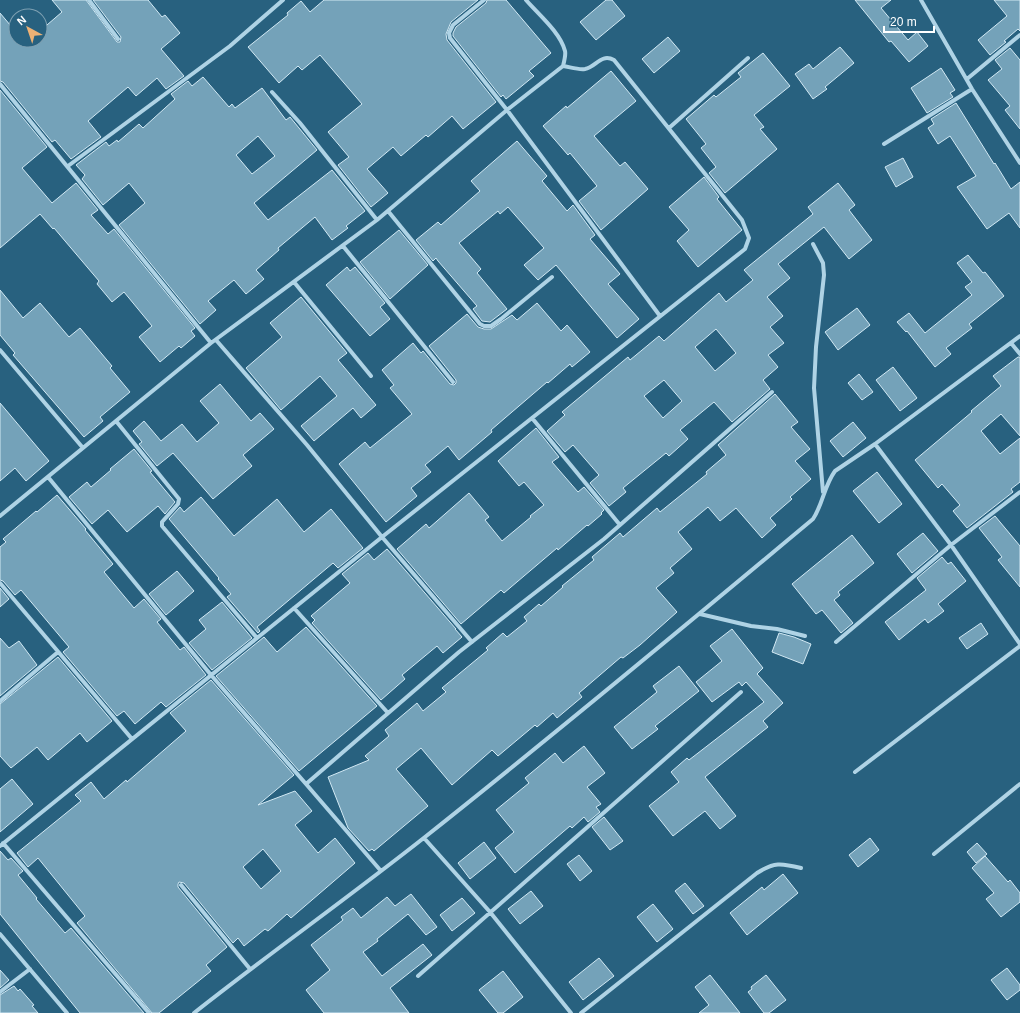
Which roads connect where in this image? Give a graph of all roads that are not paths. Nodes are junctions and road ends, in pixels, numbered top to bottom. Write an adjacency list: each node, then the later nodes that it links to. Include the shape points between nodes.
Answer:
1 (89, 0): 7 (street)
2 (283, 0): 18 (street, via 230,46)
3 (484, 0): 14 (street, via 453,25 449,33 452,42)
4 (526, 0): 9 (street, via 561,42 565,52)
5 (921, 0): 10 (street)
6 (1020, 35): 10 (street)
7 (118, 39)
8 (748, 58): 15 (street)
9 (563, 66): 14 (street); 15 (street, via 584,69 602,59 614,60)
10 (967, 79): 12 (street)
11 (0, 84): 18 (street)
12 (972, 89): 16 (street); 17 (street)
13 (272, 92): 20 (street)
14 (507, 110): 19 (street); 25 (street)
15 (669, 128): 25 (street, via 742,220 749,238 744,249)
16 (884, 144)
17 (1020, 163)
18 (68, 166): 28 (street)
19 (388, 211): 20 (street); 23 (street, via 484,326 491,326)
20 (377, 220): 22 (street)
21 (813, 244): 41 (street, via 823,263 824,274 814,388)
22 (343, 246): 24 (street); 33 (street)
23 (552, 277)
24 (294, 282): 27 (street); 32 (street)
25 (660, 316): 35 (street)
26 (1020, 336): 29 (street)
27 (216, 340): 28 (street); 44 (street)
28 (211, 343): 36 (street)
29 (1011, 343): 31 (street); 37 (street)
30 (0, 350): 38 (street)
31 (1020, 354)
32 (372, 376)
33 (453, 382)
34 (772, 392): 43 (street)
35 (532, 418): 43 (street); 44 (street)
36 (116, 421): 38 (street); 50 (street, via 179,500 162,522 162,526)
37 (875, 444): 41 (street, via 835,471); 45 (street)
38 (83, 448): 39 (street)
39 (48, 477): 42 (street); 55 (street)
40 (1020, 492): 45 (street)
41 (824, 494): 48 (street, via 813,519)
42 (0, 516)
43 (620, 525): 51 (street)
44 (382, 537): 47 (street); 51 (street)
45 (951, 545): 52 (street); 53 (street)
46 (0, 583): 54 (street)
47 (294, 608): 50 (street); 58 (street)
48 (700, 614): 49 (street); 63 (street)
49 (805, 636)
50 (257, 638): 55 (street)
51 (472, 642): 58 (street)
52 (836, 642)
53 (1020, 645): 60 (street)
54 (58, 652): 57 (street); 59 (street)
55 (211, 676): 59 (street); 61 (street)
56 (741, 692): 69 (street)
57 (0, 701)
58 (388, 713): 61 (street)
59 (132, 739): 64 (street)
60 (855, 772)
61 (306, 784): 67 (street)
62 (1020, 784): 65 (street)
63 (424, 838): 67 (street); 69 (street)
64 (2, 844): 76 (street)
65 (934, 854)
66 (801, 868): 79 (street, via 780,864 769,866 757,873)
67 (381, 871): 72 (street)
68 (181, 885): 72 (street)
69 (490, 912): 73 (street); 78 (street)
70 (0, 934): 71 (street)
71 (30, 969): 74 (street); 75 (street)
72 (250, 969): 77 (street)
73 (418, 976)
74 (0, 992)
75 (67, 1013)
76 (149, 1013)
77 (194, 1013)
78 (571, 1013)
79 (581, 1013)

